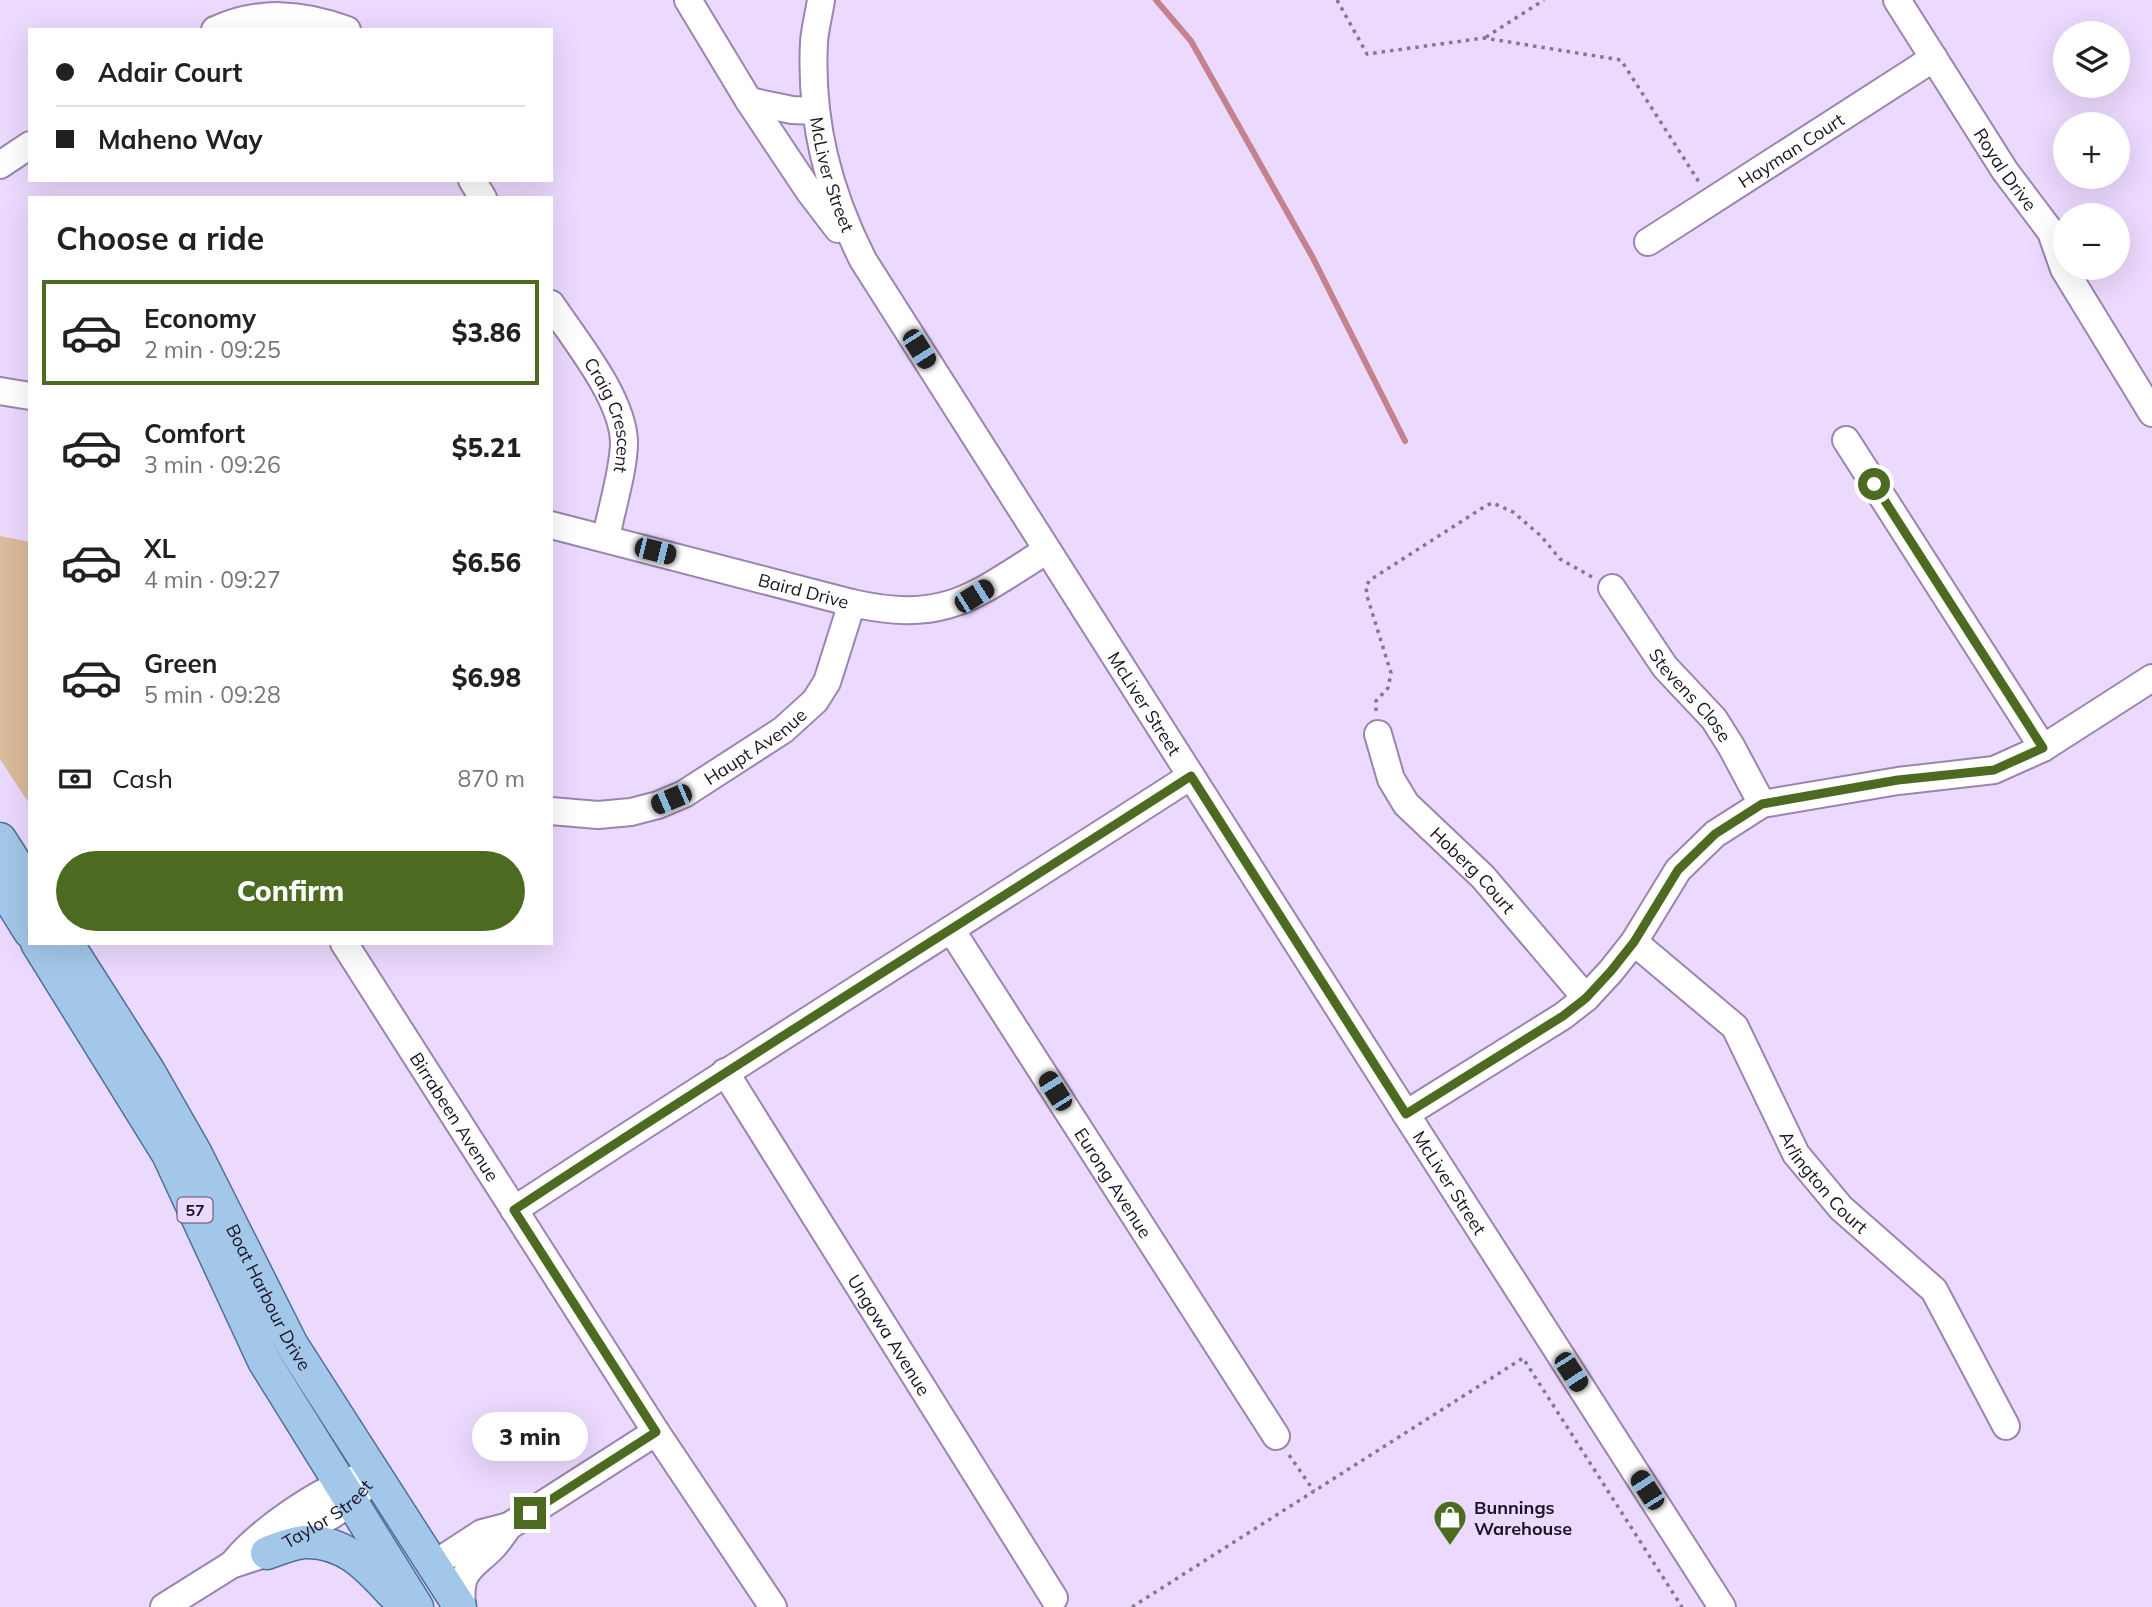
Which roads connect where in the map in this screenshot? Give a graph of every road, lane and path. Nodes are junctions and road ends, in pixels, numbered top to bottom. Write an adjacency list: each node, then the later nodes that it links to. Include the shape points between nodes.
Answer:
1 (688, 0): 10 (street, McLiver Street)
2 (821, 0): 11 (street, via 814,41)
3 (1337, 0): 8 (path, via 1367,54)
4 (1544, 0): 8 (path)
5 (1897, 0): 9 (street, Royal Drive)
6 (220, 28): 7 (street, via 249,17 272,15)
7 (342, 28)
8 (1484, 38): 14 (path, via 1621,60)
9 (1934, 58): 14 (street, Hayman Court); 20 (street, Royal Drive, via 2005,171 2051,232 2064,269)
10 (749, 101): 11 (street, McLiver Street); 16 (street, McLiver Street, via 809,191)
11 (816, 111): 16 (street, McLiver Street, via 833,192)
12 (28, 146): 13 (street)
13 (0, 165)
14 (1711, 201): 15 (street, Hayman Court)
15 (1648, 242)
16 (863, 260): 24 (street, McLiver Street)
17 (553, 307): 23 (street, Craig Crescent, via 620,416 624,442)
18 (0, 391): 19 (street)
19 (28, 396)
20 (2152, 413)
21 (1846, 440): 29 (street)
22 (553, 525): 23 (street, Baird Drive)
23 (606, 538): 26 (street, Baird Drive)
24 (1047, 550): 26 (street, Baird Drive, via 974,596 949,606 900,611); 30 (street, McLiver Street)
25 (1612, 588): 28 (path, via 1569,565 1513,512 1487,505 1366,586 1391,673 1388,688 1376,701); 31 (street, Stevens Close, via 1665,667 1714,719)
26 (852, 603): 32 (street, Haupt Avenue, via 827,682 815,701 783,730 684,794 658,805 598,815)
27 (2152, 678): 29 (street)
28 (1378, 734): 41 (street, Hoberg Court, via 1391,779 1406,804 1483,877)
29 (2043, 748): 31 (street, via 1994,770 1898,780)
30 (1191, 776): 36 (street); 43 (street, McLiver Street)
31 (1762, 804): 37 (street, via 1715,834 1678,870)
32 (553, 811)
33 (0, 839): 34 (main road)
34 (9, 890): 35 (main road)
35 (28, 928)
36 (952, 931): 42 (street); 47 (street, Eurong Avenue)
37 (1634, 942): 41 (street); 45 (street, Arlington Court, via 1735,1027 1796,1154 1841,1208 1934,1290)
38 (38, 945): 50 (main road, Boat Harbour Drive / 57, via 168,1154 264,1362)
39 (67, 945): 48 (main road, Boat Harbour Drive / 57, via 197,1154 292,1345)
40 (345, 945): 44 (street, Birrabeen Avenue)
41 (1586, 998): 43 (street)
42 (725, 1072): 44 (street); 55 (street, Ungowa Avenue)
43 (1406, 1114): 64 (street, McLiver Street)
44 (514, 1210): 46 (street, Birrabeen Avenue)
45 (2006, 1426)
46 (656, 1432): 51 (street); 61 (street, Birrabeen Avenue)
47 (1276, 1436): 49 (path)
48 (375, 1474): 50 (street, Taylor Street); 54 (main road, Boat Harbour Drive / 57)
49 (1314, 1491): 62 (path); 63 (path, via 1523,1358)
50 (345, 1493): 52 (street, Taylor Street); 53 (street, Taylor Street, via 251,1541); 58 (main road, Boat Harbour Drive / 57)
51 (509, 1526): 54 (street, via 482,1533); 60 (street, via 465,1573)
52 (267, 1553): 53 (street, Taylor Street); 57 (main road, via 303,1542 344,1550 361,1560)
53 (231, 1564): 56 (street, Taylor Street)
54 (433, 1565): 59 (main road, via 429,1589); 60 (main road, Boat Harbour Drive / 57)
55 (1054, 1598)
56 (164, 1607)
57 (405, 1607)
58 (417, 1607)
59 (435, 1607)
60 (461, 1607)
61 (773, 1607)
62 (1132, 1607)
63 (1682, 1607)
64 (1722, 1607)

